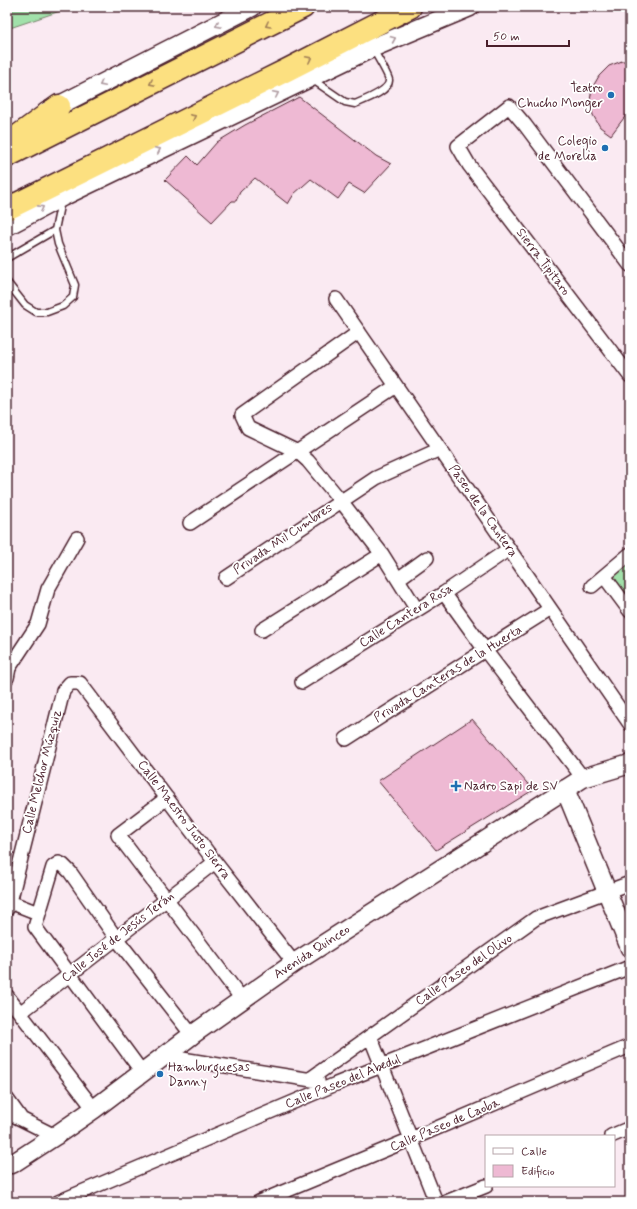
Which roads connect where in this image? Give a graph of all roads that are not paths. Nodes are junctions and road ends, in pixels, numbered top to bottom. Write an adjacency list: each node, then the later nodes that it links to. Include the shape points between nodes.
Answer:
1 (252, 7): 7 (street, one-way to 7)
2 (303, 7): 10 (highway, one-way to 10)
3 (410, 7): 12 (highway, one-way to 3)
4 (470, 7): 5 (street, one-way to 4)
5 (372, 48): 6 (street); 6 (lane, via 389,79 388,86 355,104 345,102)
6 (310, 78): 11 (street, one-way to 6)
7 (59, 106): 8 (street); 9 (highway)
8 (7, 133)
9 (7, 144)
10 (7, 156)
11 (62, 197): 13 (street, one-way to 11); 14 (lane)
12 (7, 209)
13 (7, 226)
14 (55, 230): 15 (lane); 17 (lane, via 75,285 73,296 63,306 47,312 36,312 25,305)
15 (7, 258)
16 (630, 265): 20 (street, Sierra Tipitaro, via 509,106 458,146 468,165)
17 (7, 282)
18 (336, 299): 19 (street, Paseo de la Cantera)
19 (359, 332): 21 (street, Paseo de la Cantera); 23 (street, via 242,416 248,428)
20 (630, 376)
21 (396, 386): 22 (street, Paseo de la Cantera); 23 (street)
22 (440, 449): 24 (street, Privada Mil Cumbres, via 376,478); 27 (street, Paseo de la Cantera)
23 (298, 452): 24 (street); 25 (street)
24 (341, 501): 28 (street); 32 (street, Privada Mil Cumbres)
25 (190, 523)
26 (77, 538): 41 (street, via 48,589 38,624 9,668)
27 (509, 549): 35 (street, Calle Cantera Rosa); 36 (street, Paseo de la Cantera)
28 (382, 554): 33 (street); 39 (street)
29 (630, 554): 31 (street)
30 (427, 558): 33 (street)
31 (604, 576): 34 (street); 38 (street)
32 (226, 578)
33 (398, 579): 37 (street)
34 (592, 586)
35 (444, 593): 37 (street, Calle Cantera Rosa); 40 (street)
36 (550, 609): 40 (street, Privada Canteras de la Huerta); 44 (street, Paseo de la Cantera)
37 (417, 610): 42 (street, Calle Cantera Rosa)
38 (630, 611)
39 (262, 630)
40 (484, 650): 45 (street, Privada Canteras de la Huerta); 47 (street)
41 (7, 678)
42 (302, 682)
43 (70, 683): 49 (street, Calle Maestro Justo Sierra, via 80,683); 54 (street, Calle Melchor Múzquiz, via 63,691)
44 (630, 724)
45 (346, 739)
46 (630, 764): 47 (street, Avenida Quinceo)
47 (583, 778): 48 (street, Avenida Quinceo)
48 (565, 789): 52 (street); 58 (street, Avenida Quinceo)
49 (167, 798): 50 (street, Calle Maestro Justo Sierra); 53 (street, via 118,835)
50 (216, 862): 53 (street, Calle José de Jesús Terán); 58 (street, Calle Maestro Justo Sierra)
51 (630, 883): 52 (street, Calle Paseo del Olivo)
52 (607, 891): 57 (street); 65 (street, Calle Paseo del Olivo, via 536,918)
53 (168, 899): 56 (street, Calle José de Jesús Terán); 62 (street)
54 (8, 906): 55 (street)
55 (38, 913): 56 (street, via 53,867 59,863 70,872); 60 (street, via 35,927)
56 (116, 938): 60 (street, Calle José de Jesús Terán); 64 (street)
57 (630, 948)
58 (294, 963): 62 (street, Avenida Quinceo)
59 (630, 967): 68 (street, Calle Paseo del Abedul)
60 (70, 974): 63 (street, Calle José de Jesús Terán); 69 (street)
61 (7, 996): 63 (street)
62 (242, 999): 64 (street, Avenida Quinceo)
63 (20, 1013): 73 (street)
64 (192, 1035): 67 (street, Avenida Quinceo)
65 (370, 1036): 68 (street); 70 (street, Calle Paseo del Olivo)
66 (630, 1046): 79 (street, Calle Paseo de Caoba)
67 (164, 1056): 69 (street, Avenida Quinceo); 70 (street)
68 (382, 1066): 71 (street, Calle Paseo del Abedul); 79 (street)
69 (142, 1072): 73 (street, Avenida Quinceo)
70 (310, 1079): 71 (street)
71 (336, 1084): 82 (street, Calle Paseo del Abedul)
72 (7, 1099): 75 (street)
73 (94, 1109): 78 (street, Avenida Quinceo)
74 (7, 1112): 75 (street)
75 (21, 1118): 78 (street)
76 (630, 1128): 77 (street)
77 (613, 1135)
78 (55, 1136): 80 (street, Avenida Quinceo, via 12,1164)
79 (411, 1139): 83 (street, Calle Paseo de Caoba); 84 (street)
80 (7, 1164)
81 (485, 1186): 85 (street)
82 (65, 1201)
83 (259, 1202)
84 (436, 1202)
85 (446, 1202)

